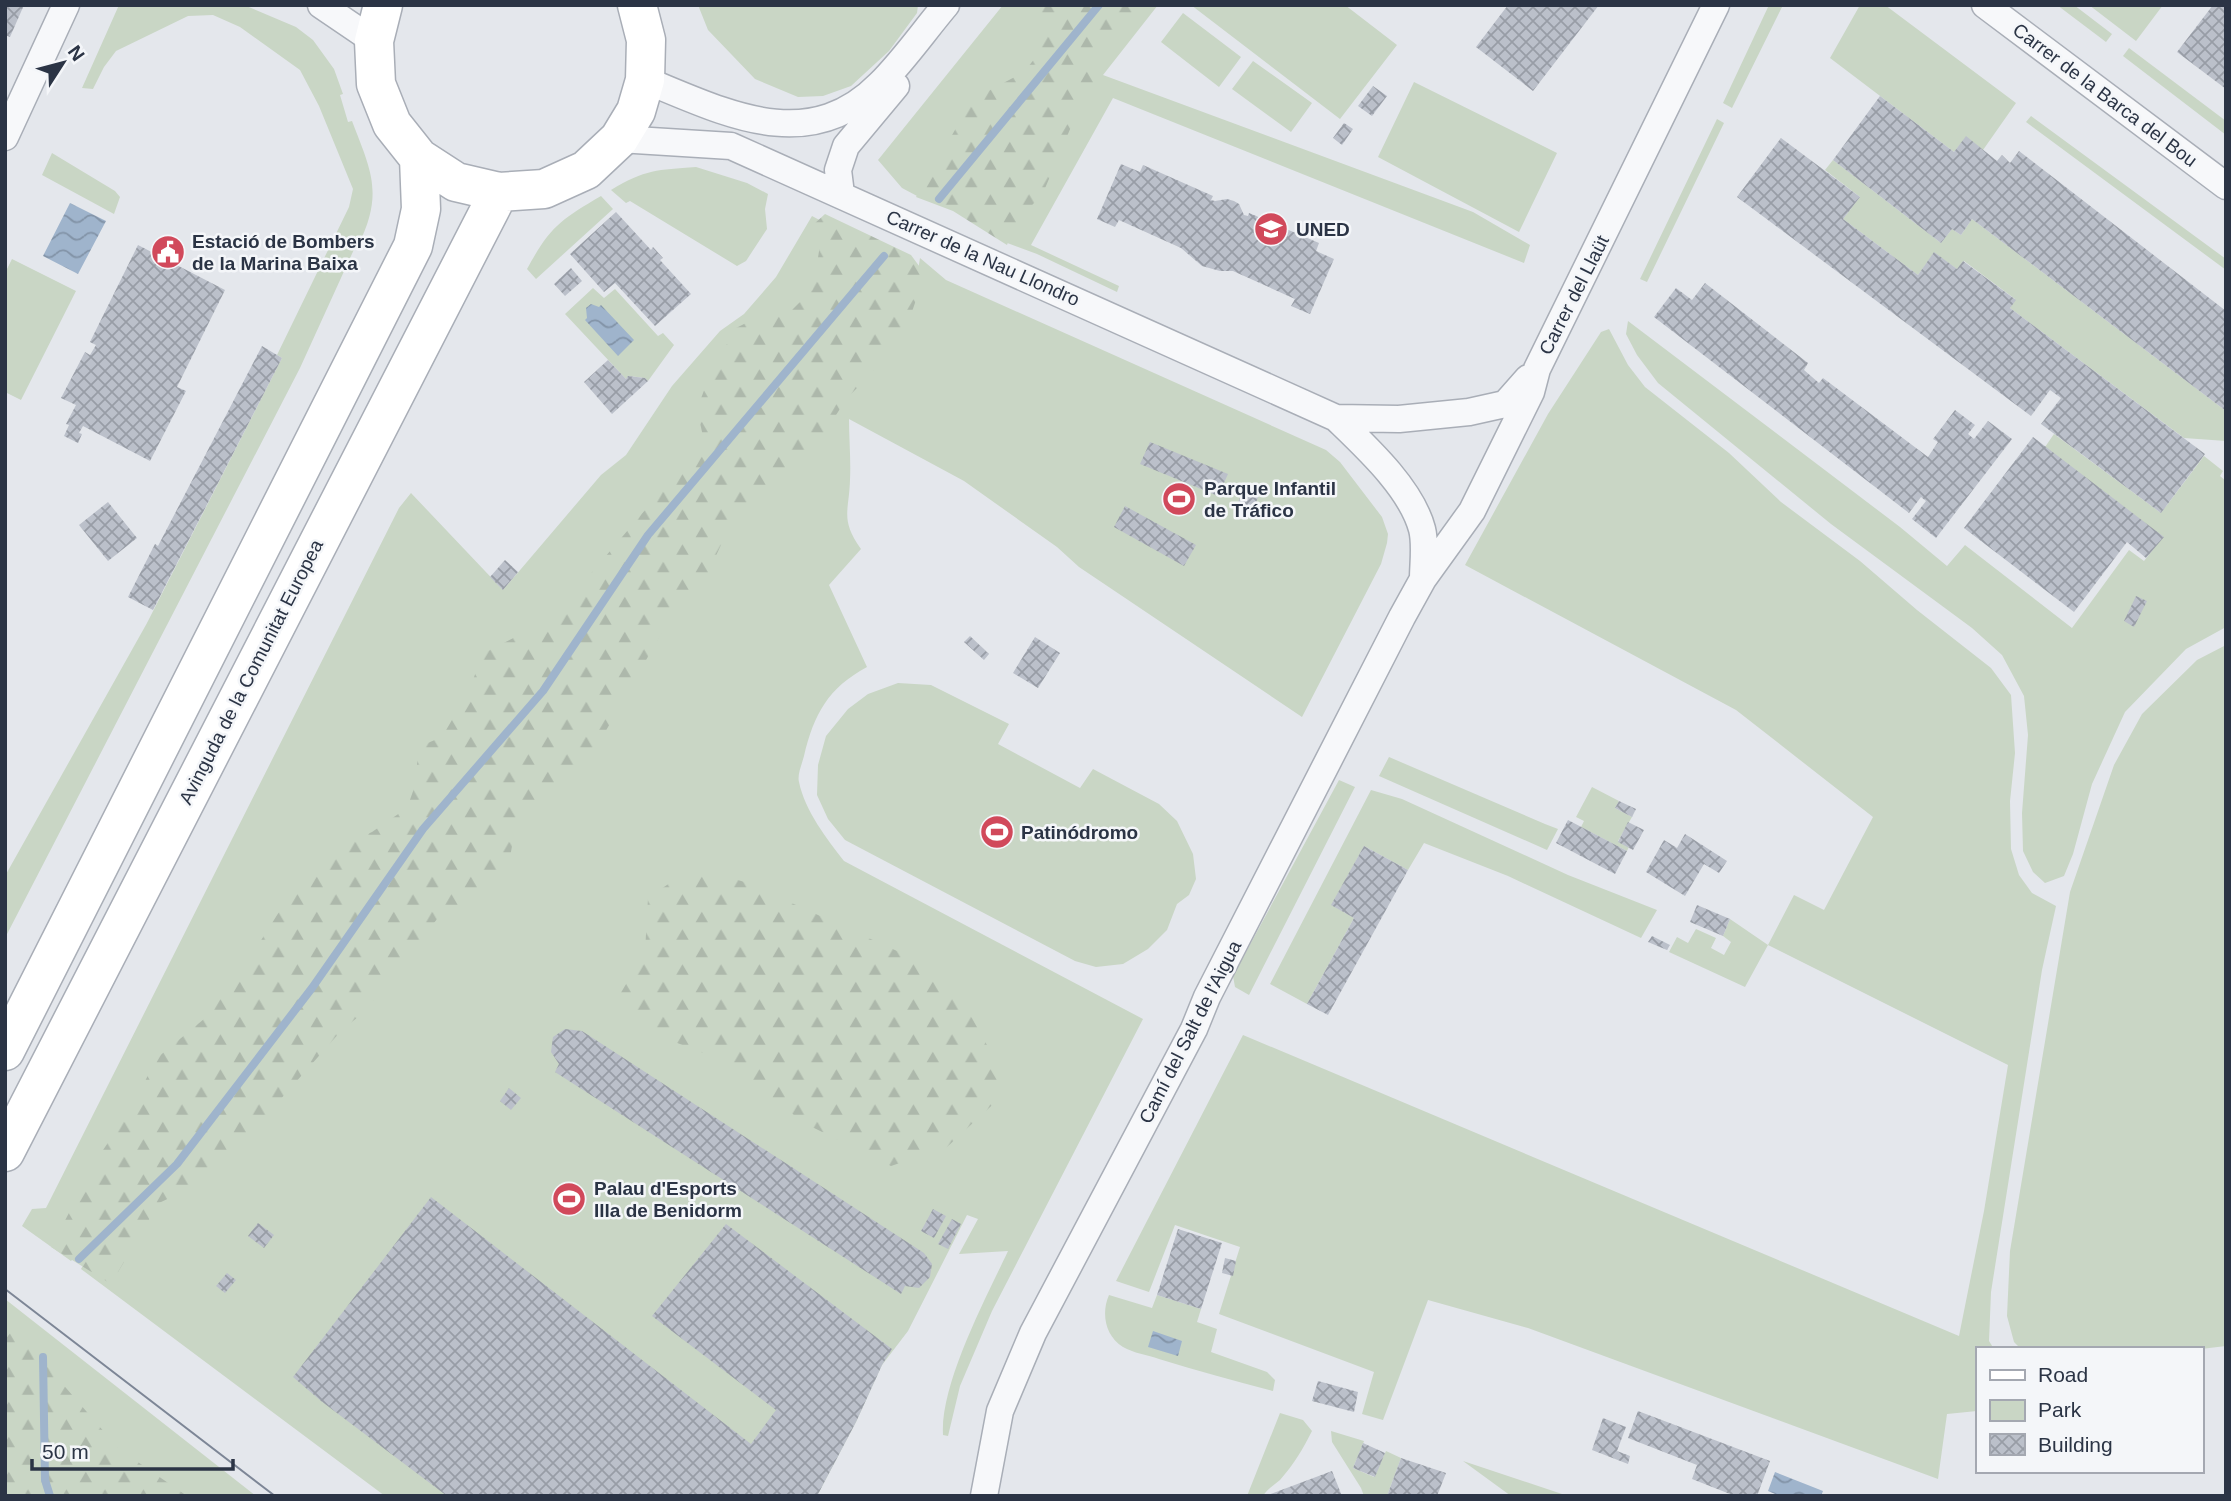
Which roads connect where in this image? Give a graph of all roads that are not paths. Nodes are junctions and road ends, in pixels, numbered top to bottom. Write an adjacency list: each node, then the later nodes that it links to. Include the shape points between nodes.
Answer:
1 (66, 5): 10 (street)
2 (321, 5): 8 (street)
3 (637, 5): 9 (main road, via 646,40)
4 (946, 5): 9 (street, via 880,85 852,107 824,120 785,125 738,117)
5 (964, 5): 15 (street, via 846,146 838,170)
6 (1716, 5): 16 (street, Carrer del Llaüt)
7 (1985, 5): 13 (street, Carrer de la Barca del Bou)
8 (378, 23): 12 (main road, via 376,84 392,124)
9 (645, 80): 11 (main road, via 636,111)
10 (5, 137)
11 (619, 139): 14 (main road, via 586,170 544,189); 15 (street, Carrer de la Nau Llondro, via 731,146)
12 (419, 158): 14 (main road, via 456,181); 19 (main road, via 421,209 412,246)
13 (2226, 186)
14 (499, 192): 20 (main road, Avinguda de la Comunitat Europea)
15 (841, 194): 17 (street, Carrer de la Nau Llondro)
16 (1537, 369): 17 (street, Carrer de la Nau Llondro, via 1505,404 1399,419); 18 (street, Carrer del Llaüt, via 1531,392 1472,511)
17 (1336, 418): 18 (street, Carrer de la Nau Llondro, via 1382,463 1410,502 1423,530)
18 (1423, 579): 21 (street, Camí del Salt de l'Aigua, via 1033,1333 1000,1411)
19 (5, 1051)
20 (5, 1152)
21 (984, 1496)

